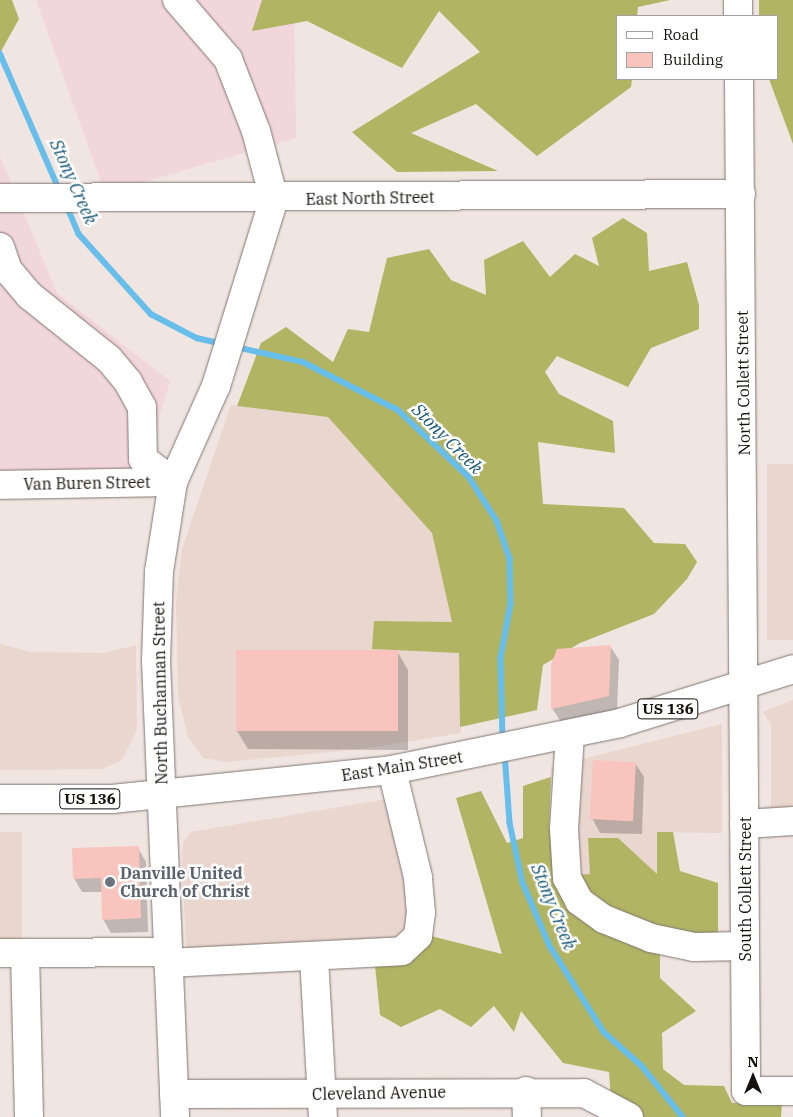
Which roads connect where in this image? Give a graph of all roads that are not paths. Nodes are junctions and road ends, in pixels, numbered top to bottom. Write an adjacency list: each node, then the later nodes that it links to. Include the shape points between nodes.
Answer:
1 (176, 0): 7 (street, via 228,59 256,131)
2 (738, 0): 3 (street)
3 (738, 15)
4 (739, 80): 5 (street, North Collett Street)
5 (741, 194): 7 (street, East North Street); 12 (street, North Collett Street)
6 (12, 197): 7 (street, East North Street)
7 (274, 199): 9 (street, North Buchannan Street, via 216,386)
8 (0, 248): 9 (street, via 8,270 29,295 109,359 128,382 142,407 143,459)
9 (173, 482): 10 (street, Van Buren Street); 15 (street, North Buchannan Street, via 159,571 156,661)
10 (0, 485)
11 (793, 669): 12 (street, East Main Street / US 136)
12 (745, 687): 13 (street, East Main Street / US 136); 18 (street, South Collett Street)
13 (570, 734): 14 (street, East Main Street / US 136); 19 (street, via 564,829 567,878 579,901 604,919 651,938 694,947)
14 (392, 770): 15 (street, East Main Street / US 136); 22 (street, via 418,877 418,936 402,951)
15 (161, 793): 16 (street, East Main Street / US 136, via 112,799); 21 (street, North Buchannan Street)
16 (0, 799)
17 (793, 821): 18 (street)
18 (744, 824): 19 (street, South Collett Street)
19 (745, 946): 23 (street, South Collett Street, via 746,1091)
20 (13, 953): 21 (street); 27 (street)
21 (168, 957): 22 (street); 26 (street, North Buchannan Street)
22 (314, 957): 25 (street)
23 (793, 1091)
24 (527, 1104): 25 (street, Cleveland Avenue); 28 (street, Cleveland Avenue, via 584,1092)
25 (322, 1105): 26 (street, Cleveland Avenue)
26 (174, 1106)
27 (29, 1117)
28 (629, 1117)

